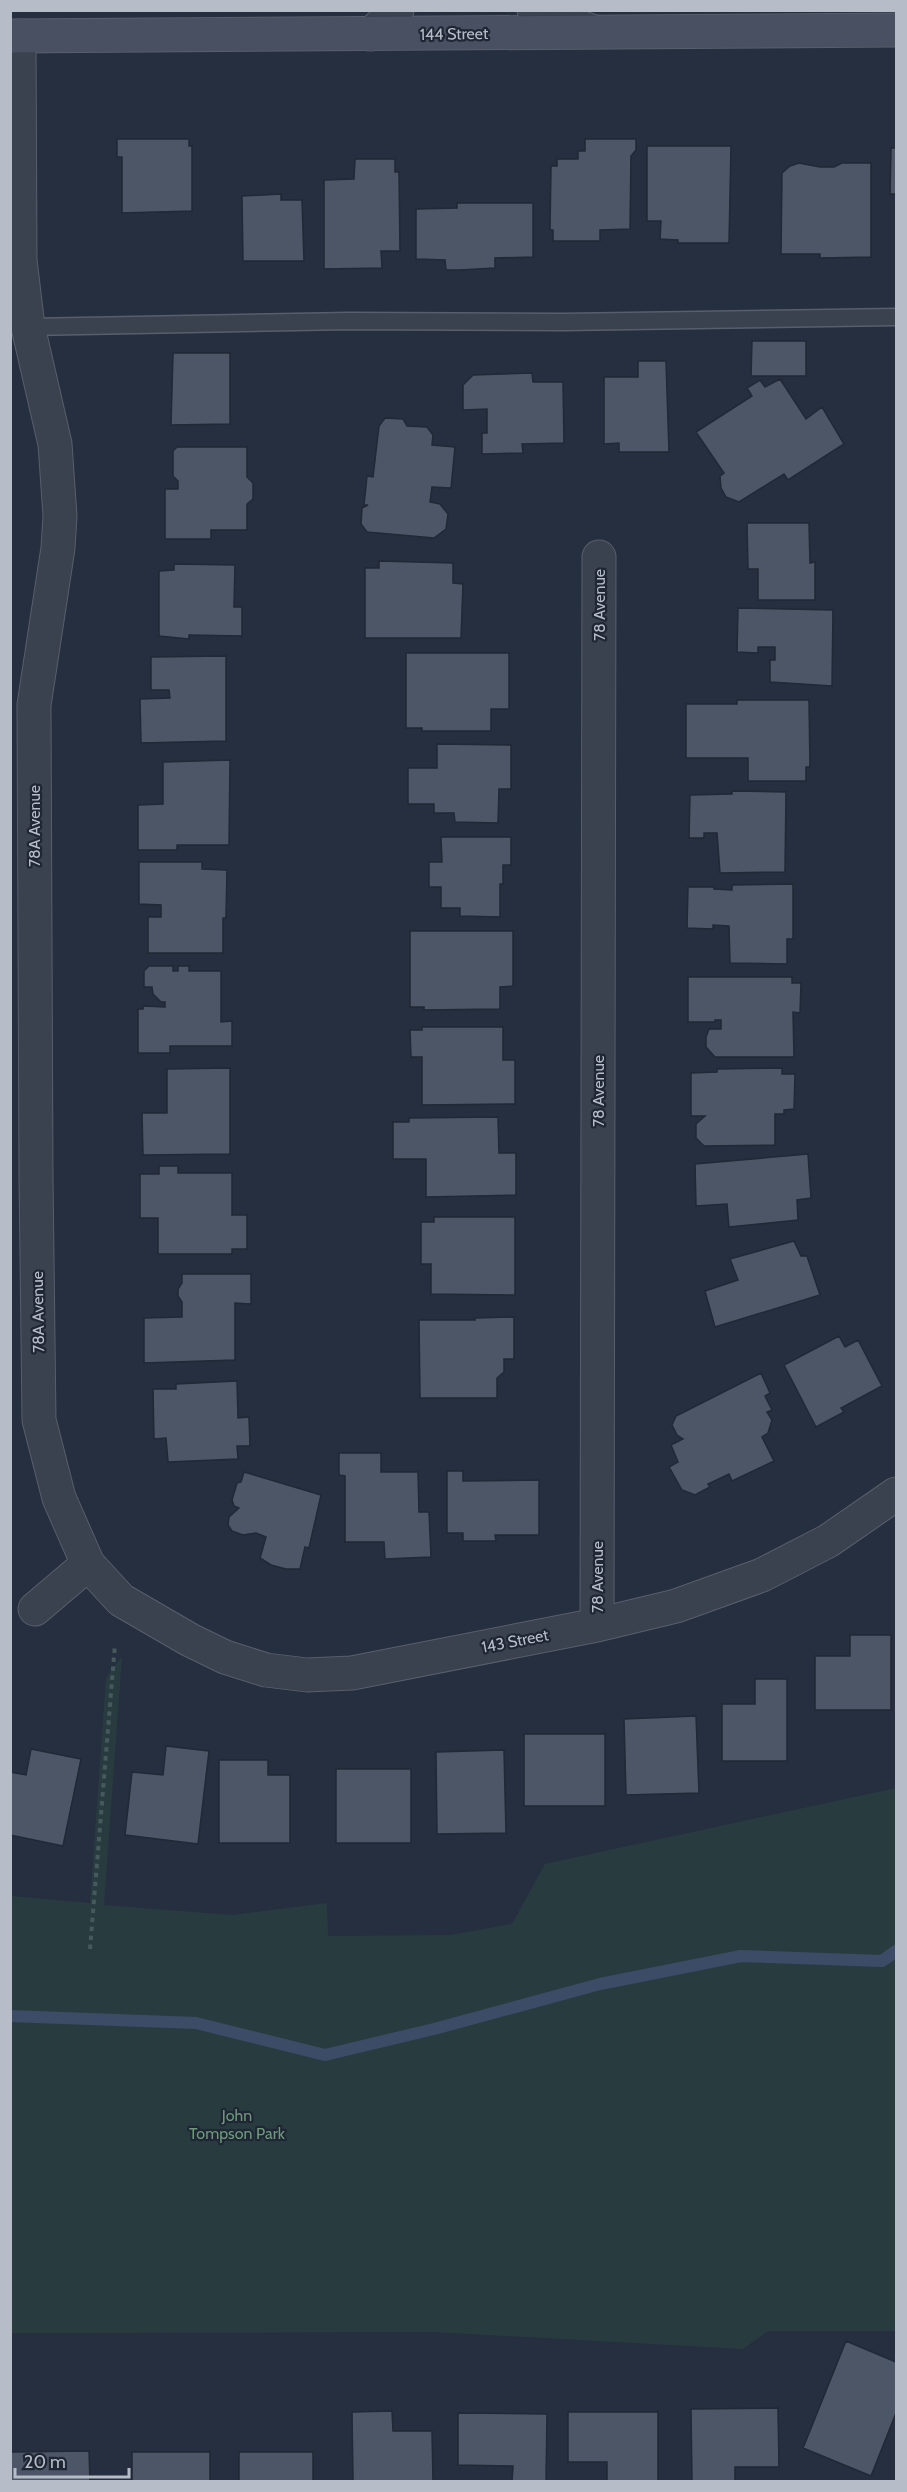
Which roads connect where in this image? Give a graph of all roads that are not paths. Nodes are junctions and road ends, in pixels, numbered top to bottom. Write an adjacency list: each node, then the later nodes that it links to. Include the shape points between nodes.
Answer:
1 (397, 10): 5 (street)
2 (534, 10): 4 (street)
3 (897, 30): 4 (main road, 144 Street)
4 (596, 32): 5 (main road, 144 Street)
5 (371, 34): 6 (main road, 144 Street)
6 (15, 36): 8 (street, 78A Avenue, via 20,260)
7 (897, 317): 8 (lane)
8 (28, 327): 10 (street, 78A Avenue, via 55,444 60,516 34,705)
9 (599, 557): 15 (street, 78 Avenue)
10 (23, 1176): 12 (street, 78A Avenue, via 39,1420 59,1498)
11 (897, 1494): 15 (street, 143 Street, via 828,1541 762,1575 676,1606)
12 (88, 1564): 13 (street, 78A Avenue); 14 (street)
13 (121, 1600): 15 (street, 143 Street, via 225,1657 266,1670 307,1676 352,1673)
14 (35, 1609)
15 (597, 1625)

